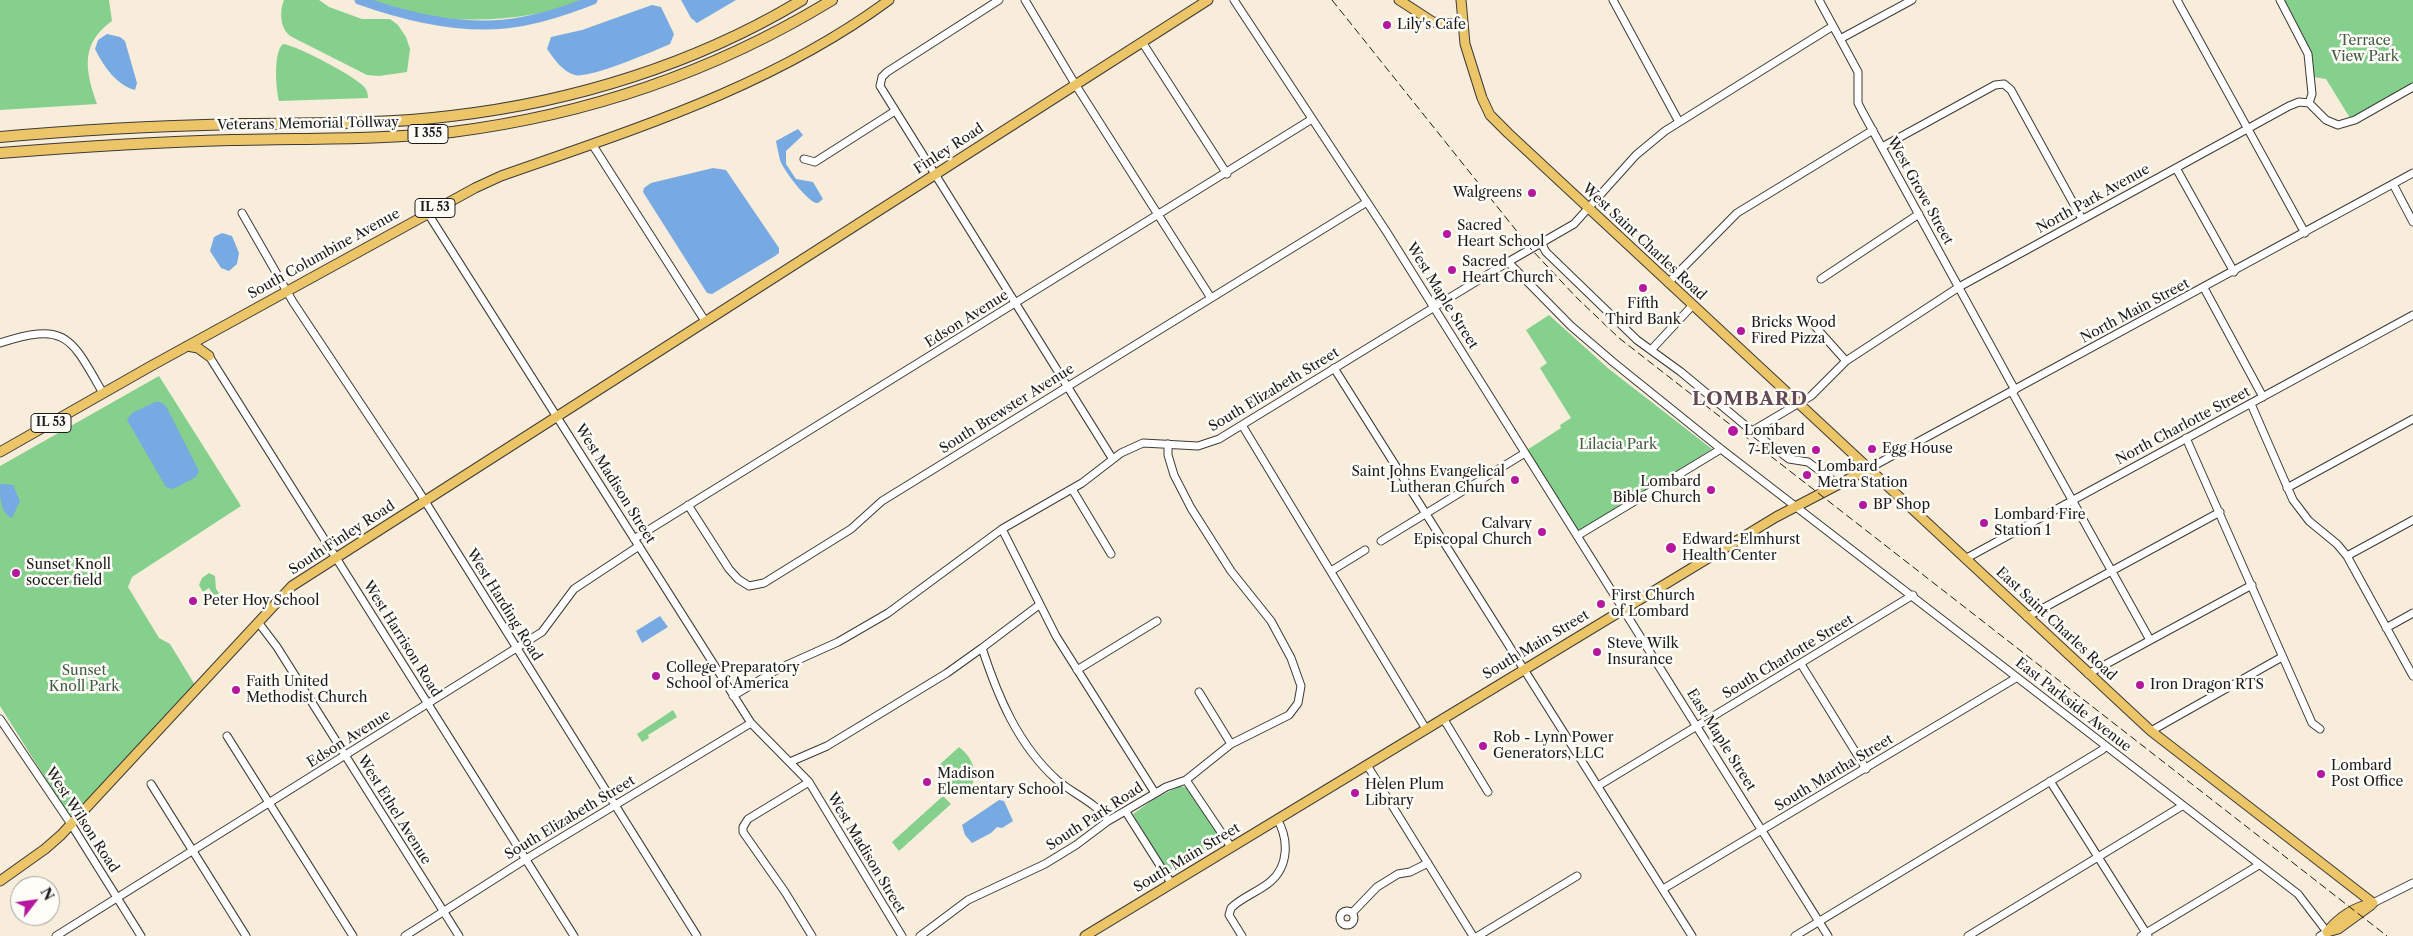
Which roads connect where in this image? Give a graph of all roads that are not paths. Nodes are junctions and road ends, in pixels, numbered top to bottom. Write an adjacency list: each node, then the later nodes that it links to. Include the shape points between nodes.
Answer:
1 (802, 0): 27 (highway, Veterans Memorial Tollway / I 355, via 691,55 600,87 517,106 404,120 112,129)
2 (832, 0): 30 (highway, Veterans Memorial Tollway / I 355, via 770,35 696,70 602,102 522,121 406,136 113,144)
3 (889, 0): 28 (main road, South Columbine Avenue / IL 53, via 827,41 744,85 661,120)
4 (999, 0): 22 (street, via 887,72 880,82)
5 (1024, 0): 19 (street)
6 (1208, 0): 18 (main road, Finley Road)
7 (1234, 0): 23 (street, West Maple Street)
8 (1398, 0): 15 (main road, via 1433,22)
9 (1461, 0): 15 (main road, West Saint Charles Road)
10 (1613, 0): 24 (street)
11 (1819, 0): 16 (street, West Grove Street)
12 (1912, 0): 17 (street)
13 (2177, 0): 25 (street)
14 (2280, 0): 21 (street, via 2308,54 2312,94)
15 (1462, 25): 38 (main road, West Saint Charles Road, via 1468,59 1490,115)
16 (1833, 26): 17 (street, West Grove Street); 24 (street, South Elizabeth Street)
17 (1840, 38): 26 (street, West Grove Street, via 1858,72 1858,103)
18 (1142, 42): 19 (main road, Finley Road); 34 (street)
19 (1075, 84): 35 (main road, Finley Road); 42 (street)
20 (2413, 88): 21 (street, via 2355,120 2338,125 2326,120)
21 (2309, 103): 25 (street, North Park Avenue, via 2294,103)
22 (895, 112): 31 (street, via 815,162); 35 (street)
23 (1312, 119): 34 (street, Edson Avenue); 37 (street, West Maple Street)
24 (1679, 122): 38 (street, South Elizabeth Street, via 1636,155)
25 (2248, 128): 32 (street, North Park Avenue); 45 (street)
26 (1873, 130): 29 (street, West Grove Street); 50 (street, via 1737,213)
27 (0, 137)
28 (592, 144): 39 (main road, South Columbine Avenue / IL 53, via 501,176); 59 (street)
29 (1882, 147): 41 (street, West Grove Street); 43 (street, via 2004,84 2011,90)
30 (0, 153)
31 (804, 159)
32 (2176, 168): 43 (street, North Park Avenue); 48 (street)
33 (2413, 173): 36 (street, North Main Street)
34 (1227, 174): 42 (street, Edson Avenue)
35 (934, 175): 55 (street); 59 (main road, Finley Road)
36 (2393, 184): 44 (street); 45 (street, North Main Street)
37 (1367, 202): 54 (street, South Brewster Avenue); 57 (street, West Maple Street)
38 (1589, 210): 46 (street, South Elizabeth Street, via 1574,224); 50 (main road, West Saint Charles Road)
39 (427, 212): 53 (main road, South Columbine Avenue / IL 53); 74 (street, West Madison Street)
40 (242, 214): 53 (street, West Harding Road)
41 (1919, 214): 49 (street); 51 (street, West Grove Street)
42 (1158, 216): 54 (street); 55 (street, Edson Avenue)
43 (2082, 219): 51 (street, North Park Avenue)
44 (2413, 222)
45 (2305, 233): 48 (street, North Main Street)
46 (1541, 243): 47 (street, South Elizabeth Street); 64 (street, via 1546,252 1617,322)
47 (1508, 262): 57 (street, South Elizabeth Street); 80 (street, East Parkside Avenue, via 1547,304 1596,348)
48 (2234, 272): 52 (street, North Main Street)
49 (1821, 279)
50 (1668, 283): 56 (main road, West Saint Charles Road)
51 (1959, 287): 66 (street, North Park Avenue); 69 (street, West Grove Street)
52 (2204, 288): 69 (street, North Main Street); 71 (street)
53 (286, 291): 61 (main road, South Columbine Avenue / IL 53); 89 (street, West Harding Road)
54 (1211, 298): 68 (street, South Brewster Avenue)
55 (1015, 304): 68 (street); 90 (street, Edson Avenue)
56 (1692, 306): 64 (street); 72 (main road, West Saint Charles Road)
57 (1434, 307): 67 (street, South Elizabeth Street); 82 (street, West Maple Street)
58 (2413, 315): 71 (street, North Charlotte Street)
59 (705, 321): 74 (main road, South Finley Road)
60 (1812, 322): 66 (street)
61 (207, 335): 63 (main road, South Columbine Avenue / IL 53); 65 (main road, via 205,344)
62 (0, 343): 70 (street, via 45,332 63,338 77,350)
63 (187, 346): 65 (main road, via 198,348); 70 (main road, South Columbine Avenue / IL 53)
64 (1651, 350): 77 (street)
65 (209, 356): 103 (street, West Harrison Road)
66 (1846, 361): 72 (street, North Park Avenue, via 1811,396)
67 (1334, 368): 76 (street, South Elizabeth Street); 93 (street)
68 (1067, 387): 83 (street); 90 (street, South Brewster Avenue, via 882,501 851,529 762,584 749,586 733,575)
69 (2014, 391): 84 (street, North Main Street); 88 (street, West Grove Street)
70 (103, 393): 81 (main road, South Columbine Avenue / IL 53)
71 (2263, 397): 73 (street, North Charlotte Street)
72 (1798, 403): 77 (street, North Park Avenue); 84 (main road, West Saint Charles Road)
73 (2251, 404): 78 (street, North Charlotte Street); 86 (street)
74 (557, 416): 89 (main road, South Finley Road); 97 (street, West Madison Street)
75 (2413, 419): 86 (street)
76 (1242, 425): 79 (street, South Elizabeth Street, via 1210,444); 106 (street)
77 (1752, 431): 85 (street, via 1789,459 1813,465)
78 (2186, 438): 88 (street, North Charlotte Street); 92 (street)
79 (1168, 444): 83 (street, South Elizabeth Street, via 1143,443); 137 (street, South Park Road, via 1170,463 1187,501 1217,551 1275,628 1299,677 1301,696 1289,715)
80 (1721, 449): 91 (street, East Parkside Avenue); 96 (street)
81 (0, 452)
82 (1525, 453): 93 (street); 96 (street, West Maple Street)
83 (1112, 458): 87 (street, South Elizabeth Street, via 1102,469)
84 (1868, 469): 85 (main road, South Main Street); 104 (main road, East Saint Charles Road)
85 (1839, 485): 91 (main road, South Main Street)
86 (2288, 488): 102 (street, via 2303,514)
87 (1072, 489): 95 (street, South Elizabeth Street); 101 (street)
88 (2073, 500): 104 (street, North Charlotte Street); 105 (street, West Grove Street)
89 (424, 502): 103 (main road, South Finley Road); 118 (street, West Harding Road)
90 (688, 505): 97 (street, Edson Avenue)
91 (1796, 506): 108 (street, East Parkside Avenue); 110 (main road, South Main Street)
92 (2220, 512): 105 (street); 107 (street)
93 (1426, 513): 98 (street); 121 (street)
94 (2413, 520): 102 (street)
95 (1002, 529): 109 (street); 127 (street, South Elizabeth Street, via 888,613)
96 (1578, 536): 110 (street, West Maple Street)
97 (634, 539): 99 (street, West Madison Street)
98 (1381, 541)
99 (639, 546): 118 (street, Edson Avenue, via 574,589 547,628); 127 (street, West Madison Street)
100 (1365, 550): 106 (street)
101 (1111, 554)
102 (2347, 556): 115 (street)
103 (336, 558): 113 (main road, South Finley Road, via 292,586); 128 (street, West Harrison Road)
104 (1965, 559): 112 (main road, East Saint Charles Road)
105 (2112, 570): 112 (street); 116 (street, West Grove Street)
106 (1331, 571): 133 (street)
107 (2252, 585): 116 (street); 119 (street)
108 (1913, 596): 120 (street, South Charlotte Street); 125 (street, East Parkside Avenue)
109 (1039, 604): 117 (street); 122 (street)
110 (1623, 609): 121 (main road, South Main Street); 132 (street, East Maple Street)
111 (2413, 613): 115 (street)
112 (2027, 617): 123 (main road, East Saint Charles Road)
113 (258, 622): 139 (street, West Ethel Avenue); 156 (main road, South Finley Road)
114 (1157, 622): 122 (street)
115 (2386, 628): 124 (street)
116 (2150, 640): 123 (street)
117 (982, 648): 140 (street, via 827,746); 155 (street, via 1004,708 1029,749 1056,779 1100,810)
118 (517, 649): 128 (street, Edson Avenue); 151 (street, West Harding Road)
119 (2284, 661): 134 (street, via 2312,723); 135 (street)
120 (1801, 664): 132 (street, South Charlotte Street); 142 (street)
121 (1524, 669): 129 (main road, South Main Street, via 1478,696 1470,705); 147 (street)
122 (1077, 670): 149 (street)
123 (2088, 674): 135 (main road, East Saint Charles Road)
124 (2413, 676)
125 (2016, 678): 138 (street, East Parkside Avenue); 142 (street, South Martha Street)
126 (1199, 692): 137 (street)
127 (733, 696): 131 (street, West Madison Street)
128 (428, 704): 139 (street, Edson Avenue); 161 (street, West Harrison Road)
129 (1443, 718): 133 (main road, South Main Street); 148 (street)
130 (0, 719): 156 (street, West Wilson Road)
131 (751, 723): 140 (street, West Madison Street); 151 (street, South Elizabeth Street)
132 (1697, 726): 147 (street, South Charlotte Street); 157 (street, East Maple Street)
133 (1426, 729): 141 (main road, South Main Street)
134 (2320, 729)
135 (2151, 731): 170 (main road, East Saint Charles Road)
136 (228, 736): 150 (street)
137 (1231, 744): 143 (street, South Park Road)
138 (2106, 746): 144 (street); 152 (street, East Parkside Avenue)
139 (346, 756): 150 (street, Edson Avenue); 171 (street, West Ethel Avenue)
140 (790, 762): 145 (street, West Madison Street)
141 (1367, 765): 154 (main road, South Main Street); 162 (street)
142 (1866, 769): 157 (street, South Martha Street)
143 (1186, 780): 149 (street, South Park Road); 158 (street)
144 (2050, 781): 160 (street); 173 (street)
145 (809, 782): 184 (street, via 748,819 743,835 785,892); 185 (street, West Madison Street)
146 (151, 784): 159 (street)
147 (1598, 786): 168 (street)
148 (1488, 792)
149 (1155, 793): 153 (street, South Park Road)
150 (269, 803): 159 (street, Edson Avenue); 179 (street)
151 (614, 805): 161 (street, South Elizabeth Street); 183 (street, West Harding Road)
152 (2182, 806): 160 (street); 163 (street, East Parkside Avenue)
153 (1126, 812): 155 (street, South Park Road); 166 (street)
154 (1277, 819): 158 (main road, South Main Street); 188 (street, via 1283,828 1286,846 1280,869 1271,881 1231,908 1229,915)
155 (1108, 821): 186 (street, South Park Road, via 1045,864 968,900)
156 (71, 824): 165 (main road, South Finley Road, via 45,849); 169 (street, West Wilson Road)
157 (1762, 831): 168 (street, South Martha Street); 173 (street, East Maple Street)
158 (1231, 847): 166 (main road, South Main Street)
159 (193, 850): 169 (street, Edson Avenue); 178 (street)
160 (2098, 857): 174 (street); 194 (street)
161 (526, 860): 171 (street, South Elizabeth Street); 182 (street, West Harrison Road)
162 (1428, 862): 172 (street, via 1377,887); 189 (street)
163 (2259, 864): 174 (street); 175 (street, East Parkside Avenue, via 2298,894)
164 (1577, 876): 190 (street)
165 (1, 878)
166 (1172, 883): 187 (main road, South Main Street)
167 (2413, 883): 170 (street)
168 (1663, 889): 191 (street)
169 (117, 898): 176 (street, Edson Avenue); 177 (street, West Wilson Road)
170 (2373, 903): 175 (main road, via 2359,906 2333,924)
171 (444, 912): 180 (street, South Elizabeth Street); 181 (street, West Ethel Avenue)
172 (1353, 912)
173 (1819, 922): 192 (street); 193 (street, East Maple Street)
174 (2145, 935)
175 (2326, 935)
176 (56, 936)
177 (141, 936)
178 (246, 936)
179 (353, 936)
180 (405, 936)
181 (459, 936)
182 (574, 936)
183 (697, 936)
184 (812, 936)
185 (902, 936)
186 (920, 936)
187 (1085, 936)
188 (1242, 936)
189 (1473, 936)
190 (1478, 936)
191 (1692, 936)
192 (1795, 936)
193 (1828, 936)
194 (1968, 936)

